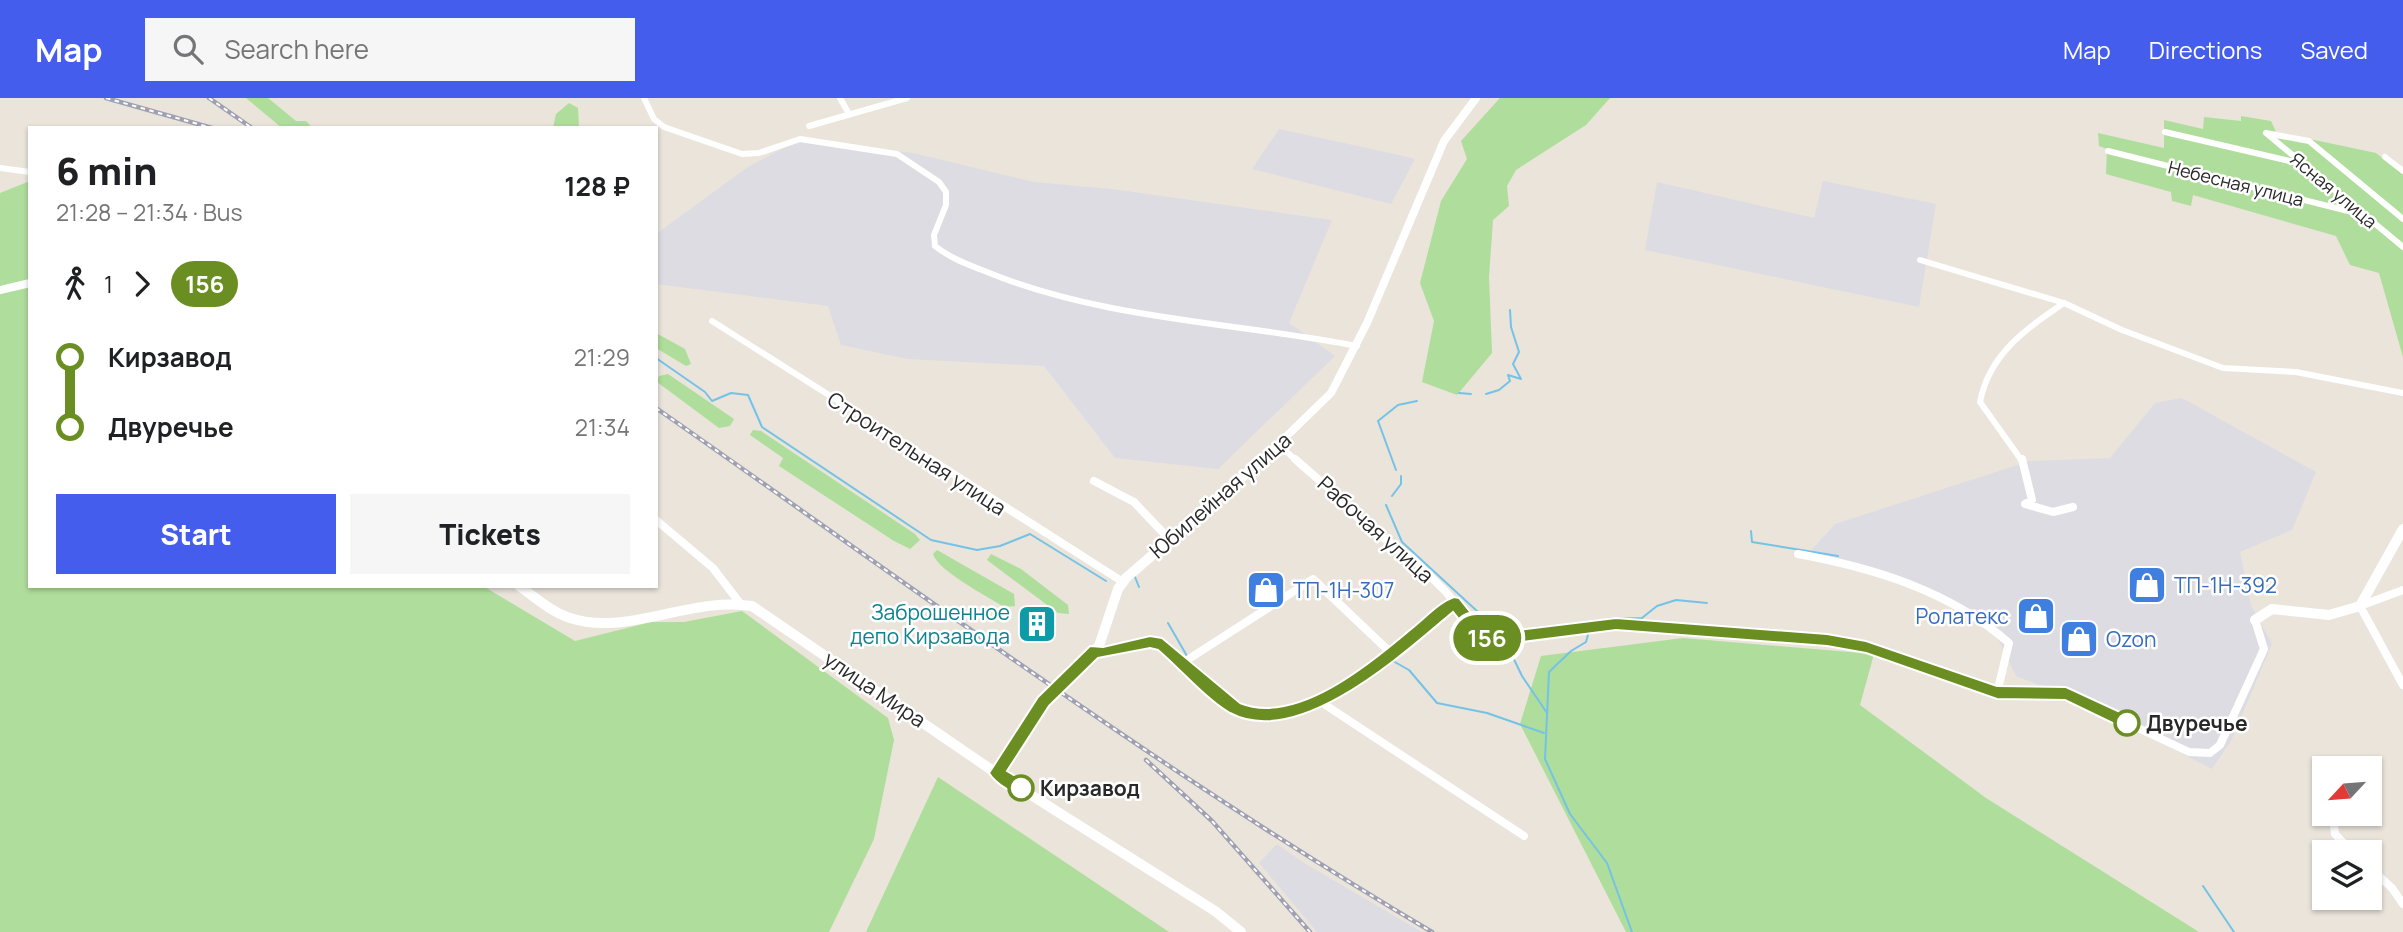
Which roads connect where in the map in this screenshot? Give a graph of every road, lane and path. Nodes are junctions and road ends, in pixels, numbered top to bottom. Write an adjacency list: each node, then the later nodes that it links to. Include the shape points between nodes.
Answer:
1 (644, 98): 22 (street, via 654,119 664,127 742,154 766,152 800,139 897,155 939,182 946,192 935,246 1022,286 1099,304)
2 (840, 98): 5 (street)
3 (907, 98): 5 (street)
4 (1476, 98): 22 (main road, Юбилейная улица, via 1444,141)
5 (849, 114): 6 (street)
6 (809, 126)
7 (2165, 132): 10 (street)
8 (2108, 151): 14 (street, Небесная улица)
9 (2385, 157): 12 (street)
10 (2302, 164): 14 (street, Ясная улица); 15 (street, Ясная улица, via 2266,133 2309,142)
11 (0, 168): 13 (street)
12 (2403, 171)
13 (28, 172)
14 (2364, 215): 16 (street, Ясная улица)
15 (2403, 219)
16 (2403, 247)
17 (1920, 260): 20 (street)
18 (28, 283): 19 (main road)
19 (0, 290)
20 (2064, 303): 23 (street, via 2223,368 2296,372); 26 (street, via 2015,337 1981,385 1980,402 2023,463 2032,488 2032,500 2025,504 2053,512)
21 (712, 321): 31 (street, Строительная улица)
22 (1357, 346): 24 (main road, Юбилейная улица, via 1331,393)
23 (2403, 393)
24 (1279, 446): 29 (main road, Юбилейная улица); 35 (street, Рабочая улица, via 1350,507 1361,522 1412,558)
25 (1094, 481): 29 (street, via 1136,504 1149,516 1153,529)
26 (2073, 507)
27 (658, 522): 34 (street, via 713,567)
28 (2403, 529): 36 (main road)
29 (1169, 539): 31 (main road, Юбилейная улица)
30 (1798, 554): 42 (street, via 1931,591 1999,633 2009,643)
31 (1123, 582): 38 (main road, Юбилейная улица)
32 (522, 588): 34 (main road, via 570,618 586,621)
33 (2403, 590): 36 (street)
34 (740, 602): 44 (main road, улица Мира)
35 (1454, 603): 39 (street); 42 (street, Рабочая улица, via 1478,632 1492,640 1616,624 1827,640 1866,647)
36 (2360, 606): 37 (main road, via 2342,615 2272,609); 41 (street)
37 (2255, 620): 42 (street, Рабочая улица, via 2264,649 2220,744 2210,753 2180,749 2066,694)
38 (1096, 650): 40 (street, via 1103,653 1150,642 1162,644); 44 (main road, Юбилейная улица, via 1043,702)
39 (1392, 654): 40 (street, via 1313,579); 43 (street)
40 (1184, 662): 43 (street, via 1222,700 1248,713 1272,713)
41 (2403, 685)
42 (1997, 693)
43 (1321, 702): 45 (street)
44 (996, 773): 48 (main road)
45 (1524, 836)
46 (2382, 879): 47 (street)
47 (2403, 904)
48 (1241, 932)

